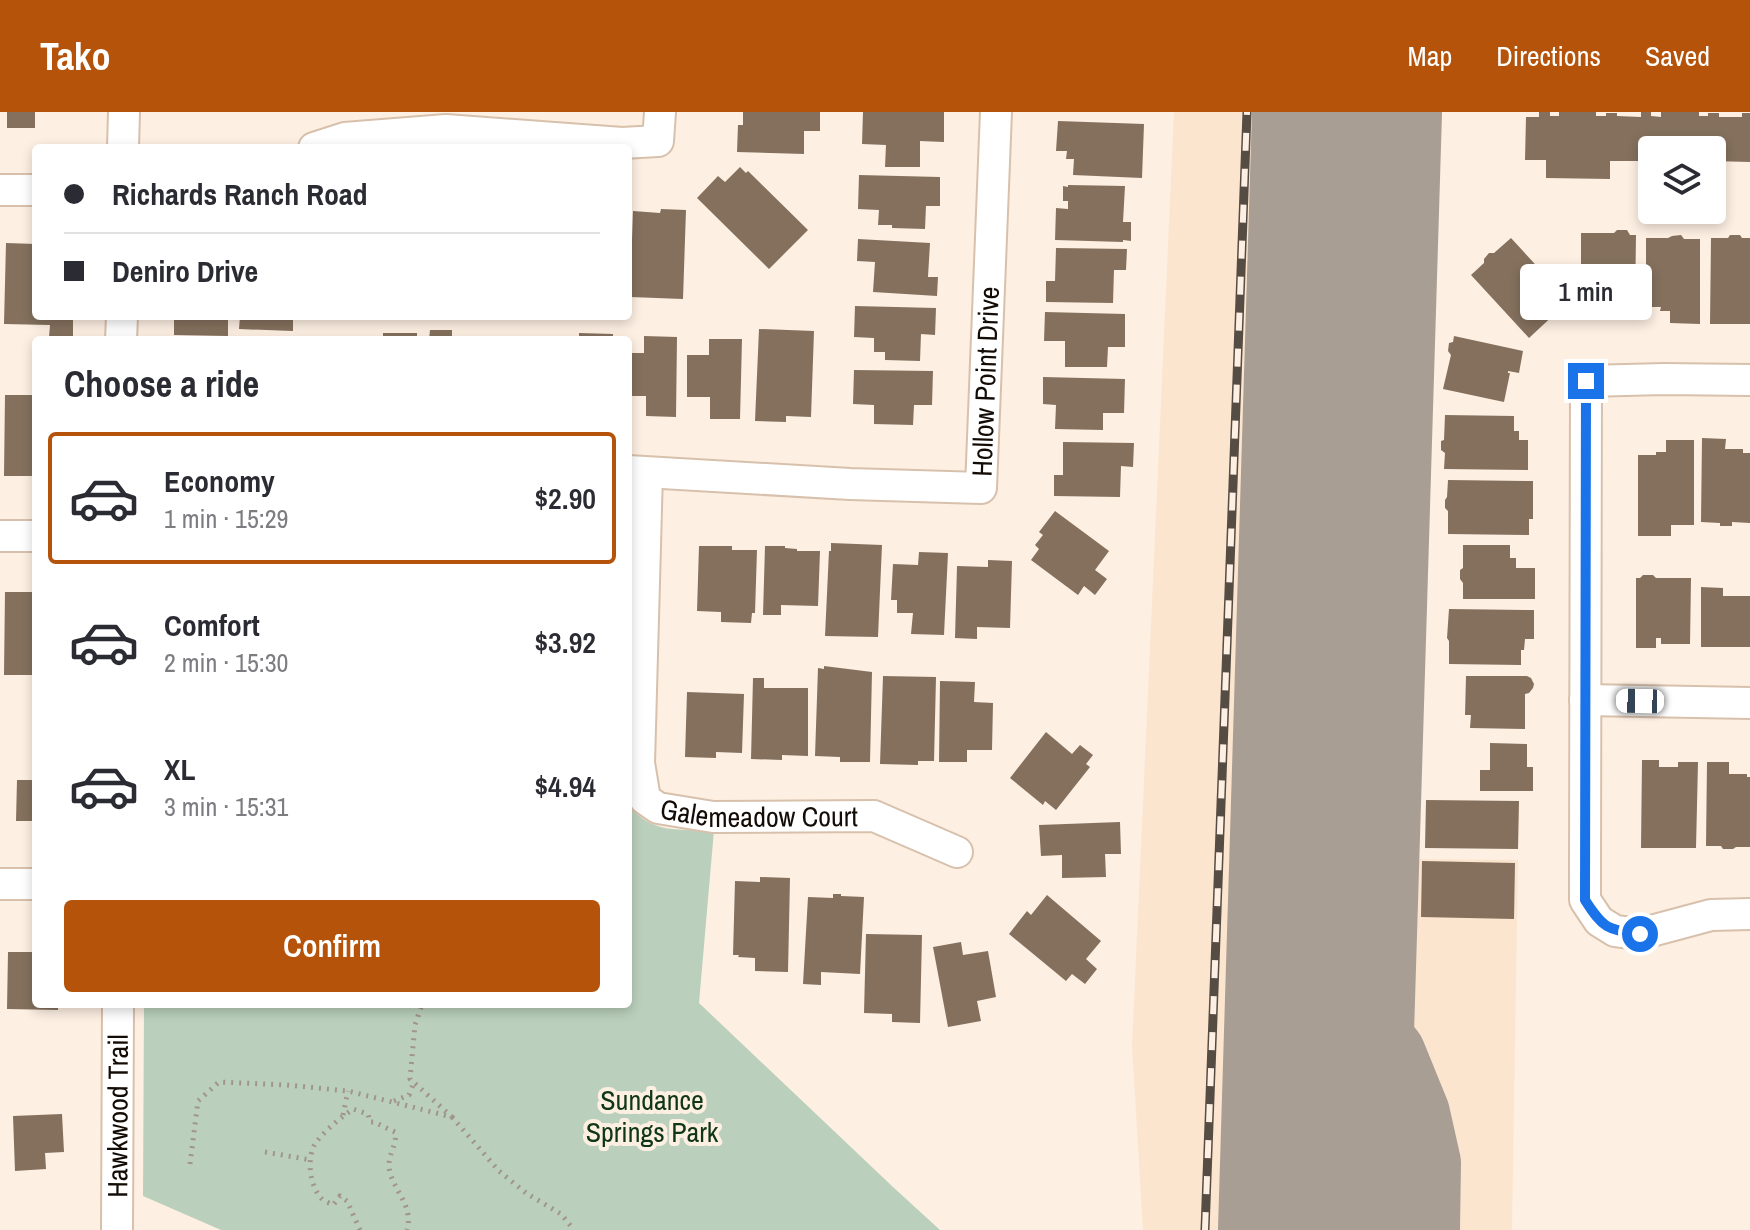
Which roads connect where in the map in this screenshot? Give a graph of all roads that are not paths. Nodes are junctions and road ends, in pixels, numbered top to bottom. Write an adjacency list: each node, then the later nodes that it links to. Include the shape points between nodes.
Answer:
1 (124, 112): 5 (street)
2 (660, 112): 4 (street, via 658,141 622,143)
3 (996, 112): 10 (street, Hollow Point Drive, via 981,488)
4 (342, 125): 6 (street)
5 (123, 144)
6 (319, 144)
7 (0, 190): 8 (street)
8 (32, 190)
9 (1750, 380): 13 (street, via 1586,381)
10 (637, 472): 15 (street, Galemeadow Court, via 639,763 645,799 658,808 713,817 874,816)
11 (0, 536): 12 (street)
12 (32, 536)
13 (1585, 700): 14 (street); 18 (street, via 1585,900 1599,921 1615,931 1640,934 1711,915)
14 (1750, 703)
15 (957, 852)
16 (0, 884): 17 (street)
17 (32, 884)
18 (1750, 914)
19 (118, 1008): 20 (street, Hawkwood Trail)
20 (117, 1230)

